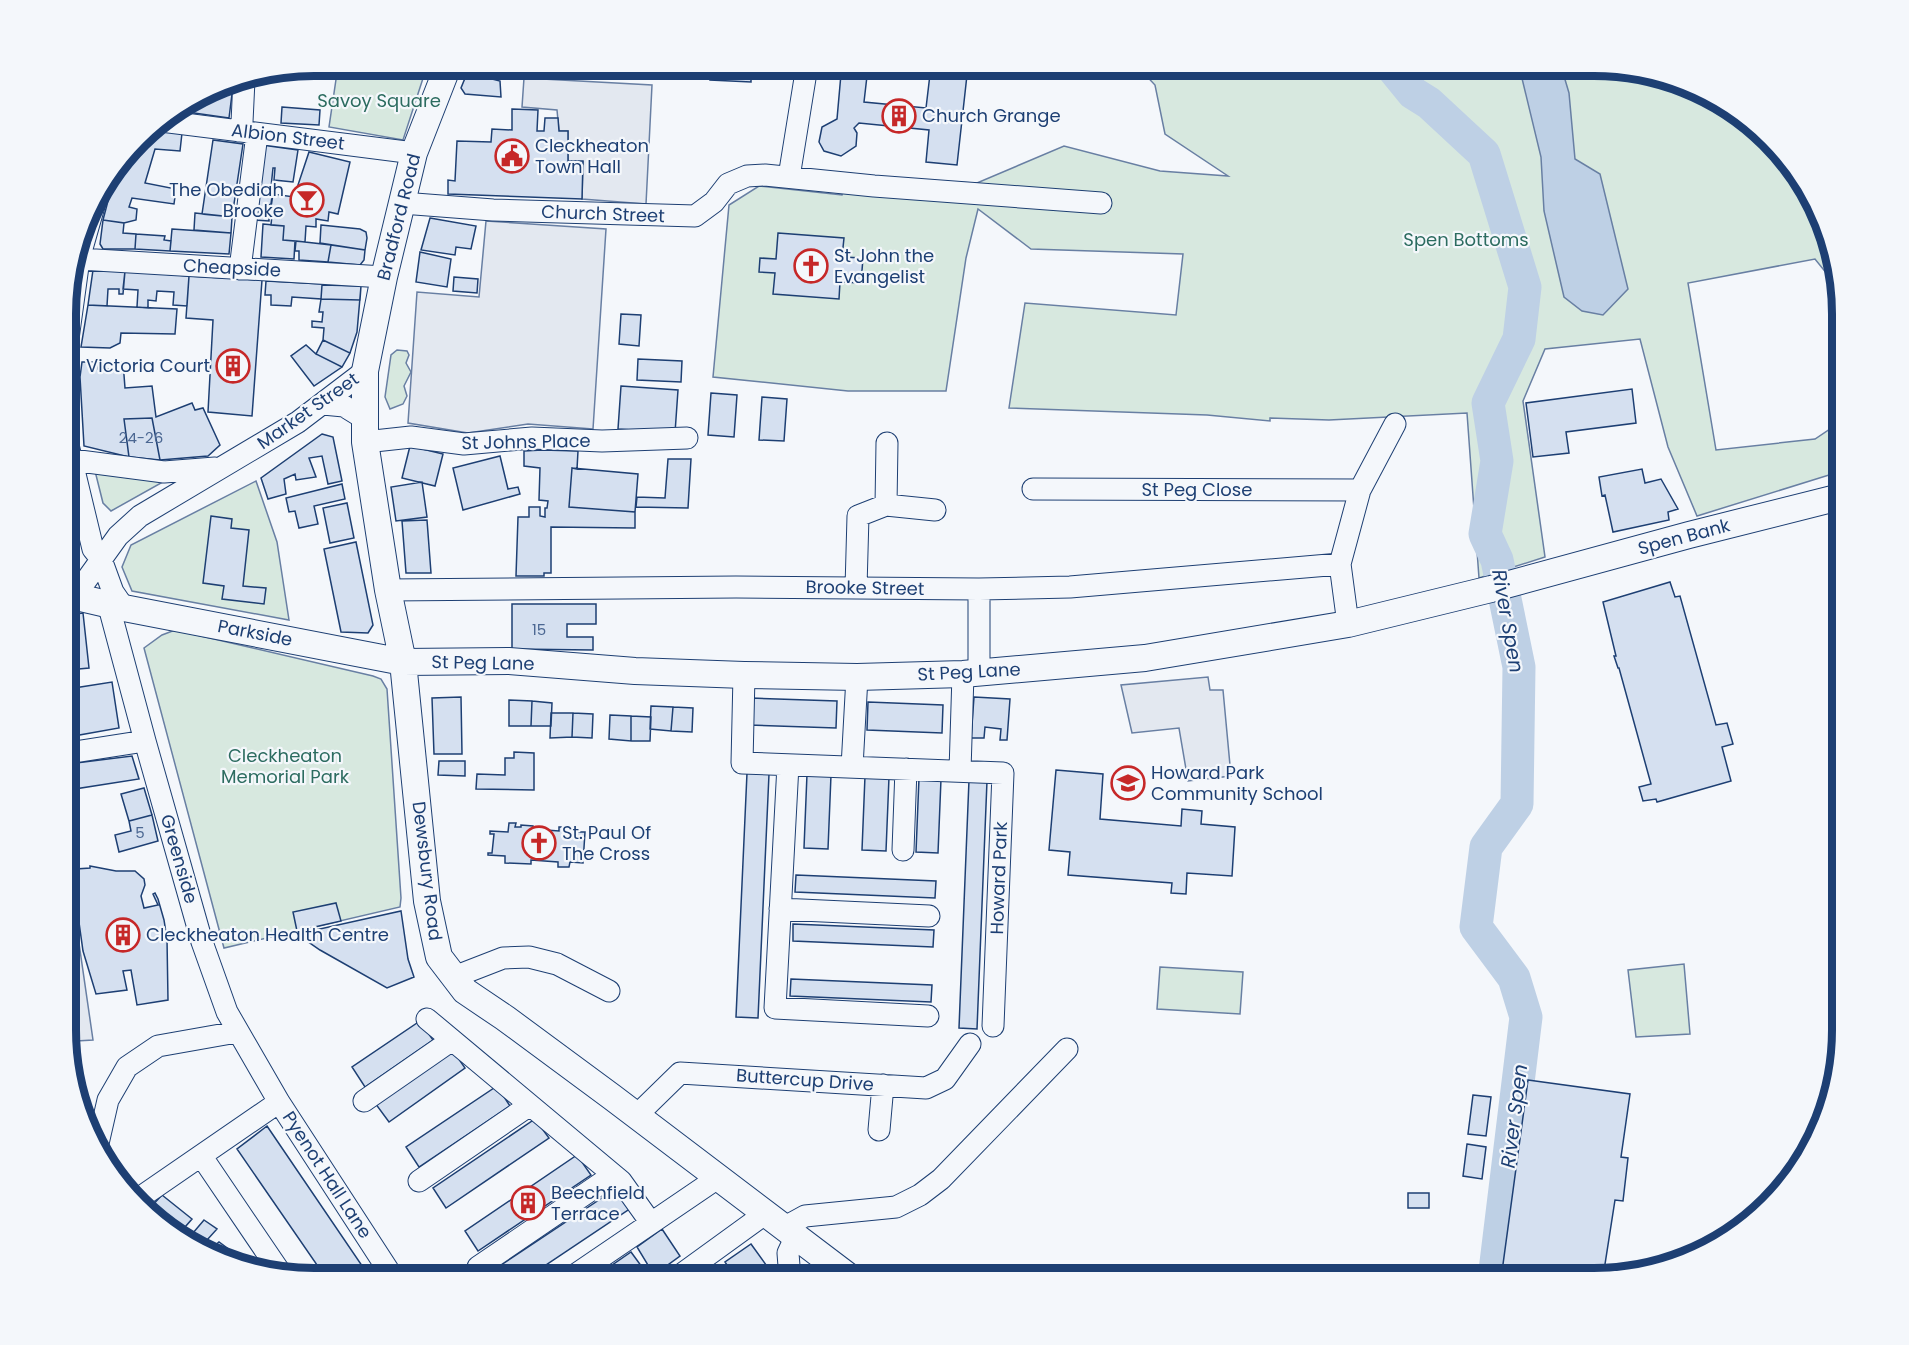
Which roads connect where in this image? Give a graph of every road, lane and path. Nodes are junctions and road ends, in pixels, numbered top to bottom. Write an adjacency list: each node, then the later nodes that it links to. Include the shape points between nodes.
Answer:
1 (444, 77): 6 (main road, Bradford Road)
2 (805, 77): 7 (street)
3 (244, 87): 5 (street, via 242,122)
4 (174, 123): 5 (street, Albion Street)
5 (248, 132): 6 (street, Albion Street); 10 (street)
6 (414, 153): 8 (main road, Bradford Road)
7 (789, 177): 8 (street, Church Street, via 747,176 728,184 714,202 695,216); 9 (street, Church Street)
8 (402, 203): 12 (main road, Bradford Road)
9 (1101, 203)
10 (240, 268): 11 (street, Cheapside); 12 (street, Cheapside)
11 (81, 272)
12 (384, 277): 13 (main road, Bradford Road)
13 (365, 371): 14 (street, Market Street); 16 (main road, Dewsbury Road)
14 (322, 404): 16 (street, via 344,406); 20 (street, Market Street)
15 (1395, 424): 23 (street)
16 (365, 431): 17 (street, St Johns Place, via 464,444 532,438); 33 (main road, Dewsbury Road)
17 (687, 438)
18 (887, 442): 25 (street)
19 (76, 453): 20 (street, Market Street, via 164,472)
20 (220, 468): 27 (street, Market Street, via 140,516)
21 (76, 477): 27 (street, Greenside, via 93,549)
22 (1033, 489): 23 (street, St Peg Close)
23 (1360, 490): 28 (street)
24 (1832, 499): 29 (main road, Spen Bank)
25 (886, 505): 26 (street); 31 (street, via 858,516)
26 (935, 510)
27 (101, 559): 30 (street, Market Street); 35 (street, Greenside)
28 (1340, 564): 32 (street, Brooke Street, via 1070,586); 36 (street)
29 (1526, 579): 36 (main road, St Peg Lane)
30 (76, 588)
31 (856, 588): 32 (street, Brooke Street); 33 (street, Brooke Street)
32 (979, 589): 38 (street)
33 (388, 590): 37 (main road, Dewsbury Road)
34 (76, 596): 35 (main road, Parkside)
35 (116, 605): 37 (main road, Parkside); 41 (street, Greenside)
36 (1347, 624): 38 (main road, St Peg Lane, via 1145,658)
37 (403, 662): 39 (main road, St Peg Lane, via 509,662); 50 (main road, Dewsbury Road, via 427,901 439,957)
38 (971, 673): 40 (main road, St Peg Lane); 46 (street)
39 (744, 675): 40 (main road, St Peg Lane); 43 (street, Howard Park, via 742,764)
40 (857, 677): 44 (street)
41 (145, 741): 42 (street); 55 (street, Greenside, via 210,967)
42 (76, 752)
43 (788, 765): 44 (street, Howard Park); 48 (street)
44 (852, 767): 45 (street, Howard Park)
45 (906, 769): 46 (street, Howard Park); 47 (street)
46 (960, 771): 54 (street, Howard Park, via 1003,773)
47 (903, 850)
48 (780, 909): 49 (street); 52 (street, via 775,1008)
49 (929, 916)
50 (454, 977): 51 (street, via 503,958 529,957 556,964); 63 (main road, Dewsbury Road, via 465,991)
51 (609, 991)
52 (928, 1016)
53 (428, 1019): 56 (street)
54 (993, 1026)
55 (237, 1032): 61 (street, Greenside); 65 (street, via 158,1046 127,1067 108,1100)
56 (452, 1040): 60 (street); 62 (street)
57 (970, 1044): 59 (street, Buttercup Drive, via 945,1079 926,1088)
58 (1067, 1049): 72 (street, via 941,1179 920,1195 896,1207 805,1216)
59 (883, 1085): 63 (street, Buttercup Drive, via 680,1073); 64 (street)
60 (364, 1101)
61 (279, 1102): 66 (street); 75 (street, Pyenot Hall Lane)
62 (530, 1106): 67 (street); 69 (street)
63 (636, 1116): 68 (main road, Dewsbury Road)
64 (879, 1130)
65 (100, 1134)
66 (202, 1157): 70 (street); 73 (street)
67 (614, 1175): 71 (street); 74 (street)
68 (719, 1177): 71 (street); 72 (main road, Dewsbury Road)
69 (419, 1181)
70 (143, 1196)
71 (651, 1223): 76 (street)
72 (782, 1225): 77 (street); 78 (street); 79 (main road)
73 (275, 1265)
74 (478, 1267)
75 (387, 1268)
76 (585, 1268)
77 (697, 1268)
78 (788, 1268)
79 (838, 1268)

